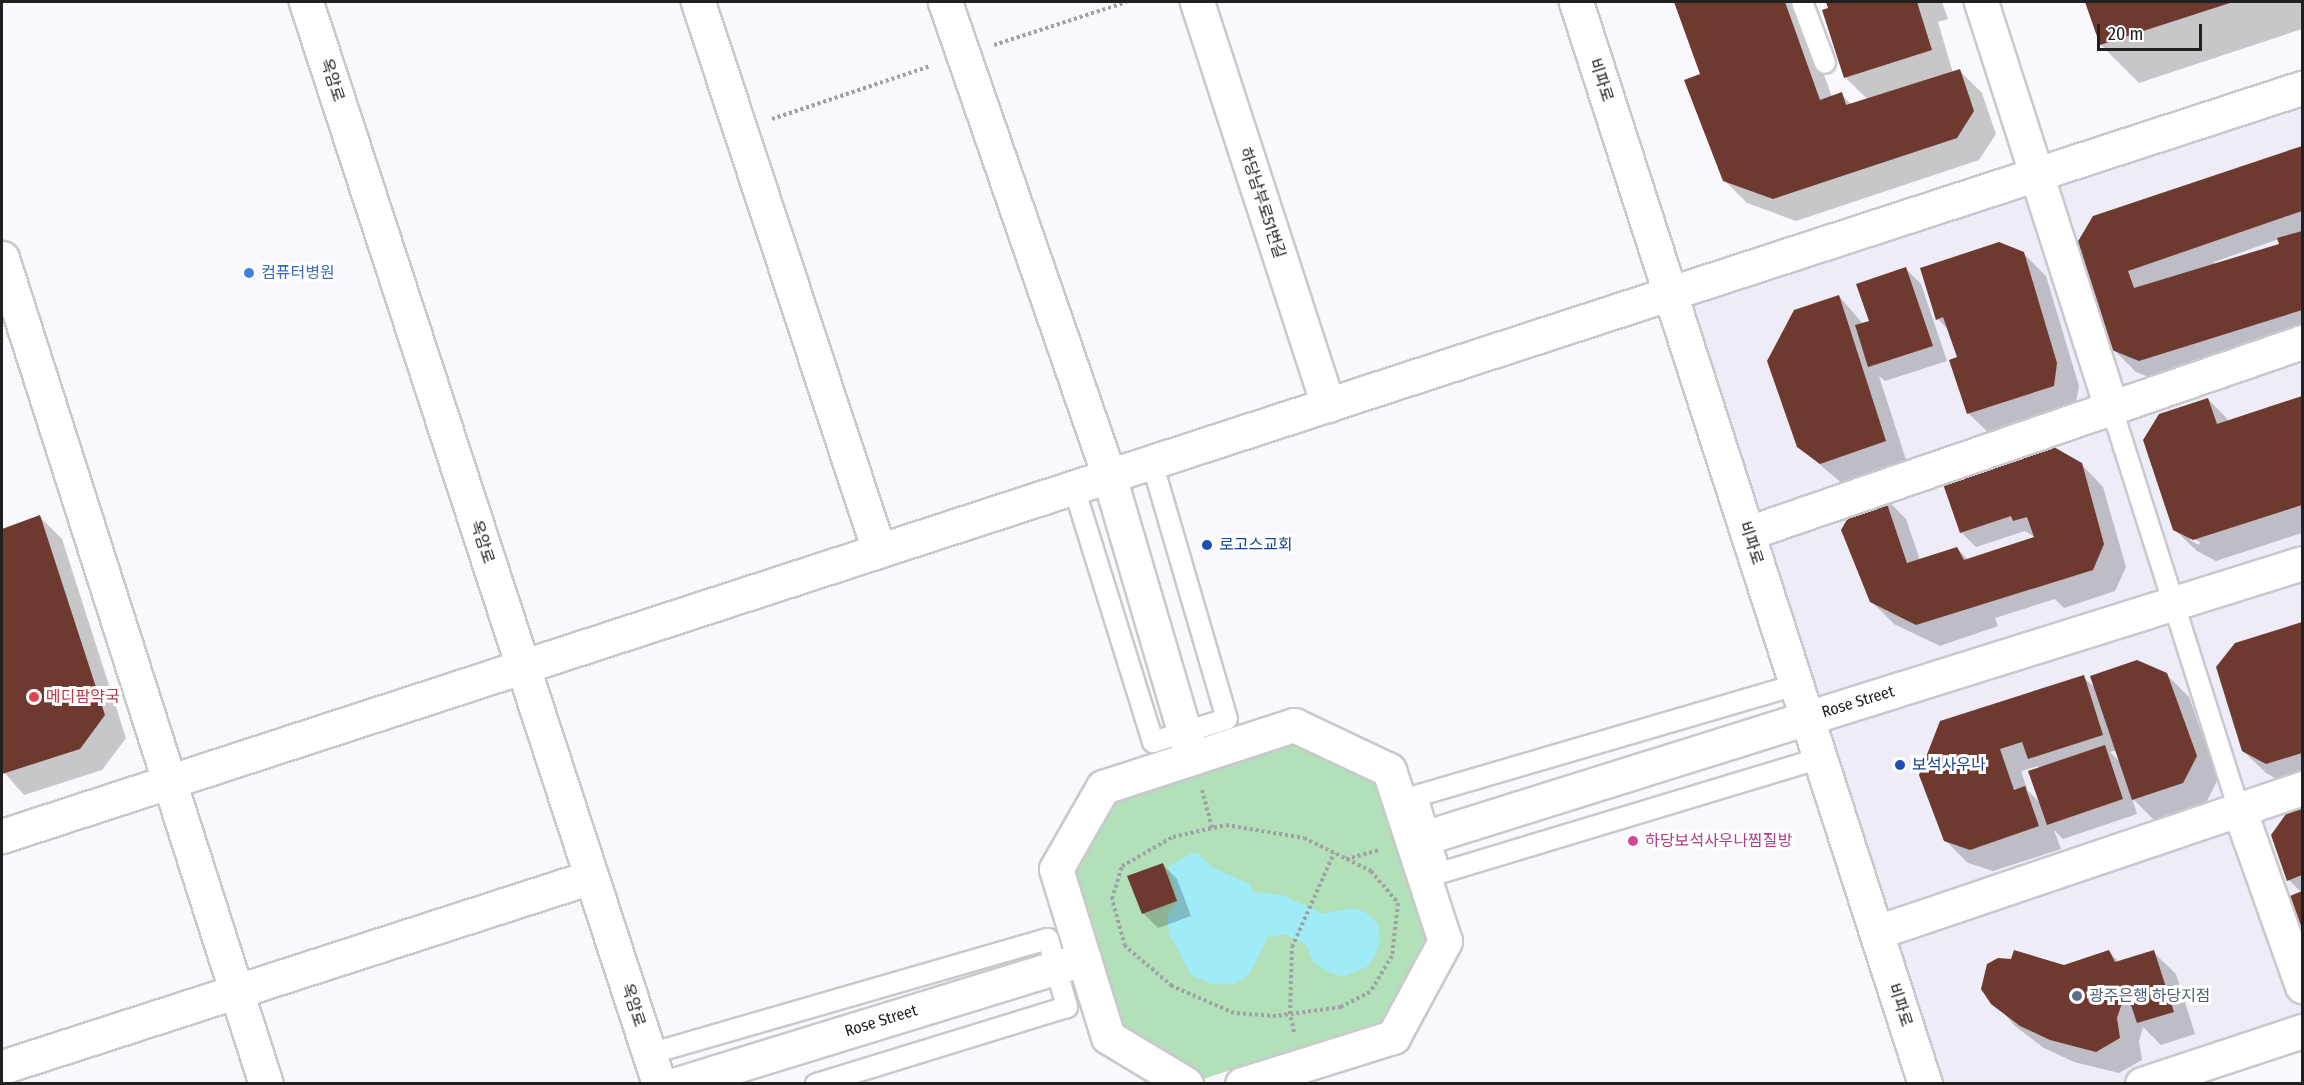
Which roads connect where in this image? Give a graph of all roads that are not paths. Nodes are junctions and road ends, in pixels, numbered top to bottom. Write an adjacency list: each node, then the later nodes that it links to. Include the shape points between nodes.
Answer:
1 (306, 2): 23 (street, 옥암로)
2 (698, 2): 20 (street)
3 (945, 2): 17 (street)
4 (1197, 2): 14 (street, 하당남부로51번길)
5 (1576, 2): 12 (street, 비파로)
6 (1802, 2): 8 (lane)
7 (1981, 2): 10 (street)
8 (1825, 63)
9 (2302, 88): 10 (street)
10 (2037, 174): 12 (street); 15 (street)
11 (2, 258): 28 (street)
12 (1670, 294): 14 (street); 19 (street, 비파로)
13 (2302, 342): 15 (street)
14 (1328, 405): 16 (street)
15 (2111, 406): 19 (street); 22 (lane)
16 (1152, 462): 17 (street); 26 (lane, via 1227,719)
17 (1110, 476): 18 (street); 26 (street)
18 (1074, 488): 20 (street); 26 (lane, via 1153,742)
19 (1748, 533): 24 (street, 비파로)
20 (879, 552): 23 (street)
21 (2302, 563): 22 (street, Rose Street)
22 (2172, 604): 25 (street, Rose Street); 30 (lane)
23 (523, 667): 28 (street); 33 (street, 옥암로)
24 (1796, 685): 25 (street, 비파로); 32 (lane, via 1417,796)
25 (1808, 718): 27 (street, 비파로); 32 (street, Rose Street)
26 (1189, 745): 32 (street, via 1293,725 1389,770); 35 (street, via 1103,787 1056,869)
27 (1820, 758): 32 (lane, via 1440,873); 34 (street, 비파로)
28 (170, 782): 31 (street); 37 (street)
29 (2302, 788): 30 (street)
30 (2238, 809): 34 (street); 36 (street)
31 (2, 836)
32 (1421, 838): 41 (street, via 1445,941 1393,1037)
33 (591, 876): 37 (street); 40 (street, 옥암로)
34 (1877, 932): 47 (street, 비파로)
35 (1070, 963): 40 (lane, via 1048,939); 43 (street, Rose Street); 44 (lane, via 1067,1008); 45 (street, via 1108,1037)
36 (2302, 986)
37 (237, 992): 39 (street); 42 (street)
38 (2302, 1031): 48 (street)
39 (2, 1067)
40 (654, 1069)
41 (1304, 1074): 46 (street)
42 (266, 1083)
43 (677, 1083)
44 (816, 1083)
45 (1186, 1083)
46 (1242, 1083)
47 (1925, 1083)
48 (2142, 1083)

